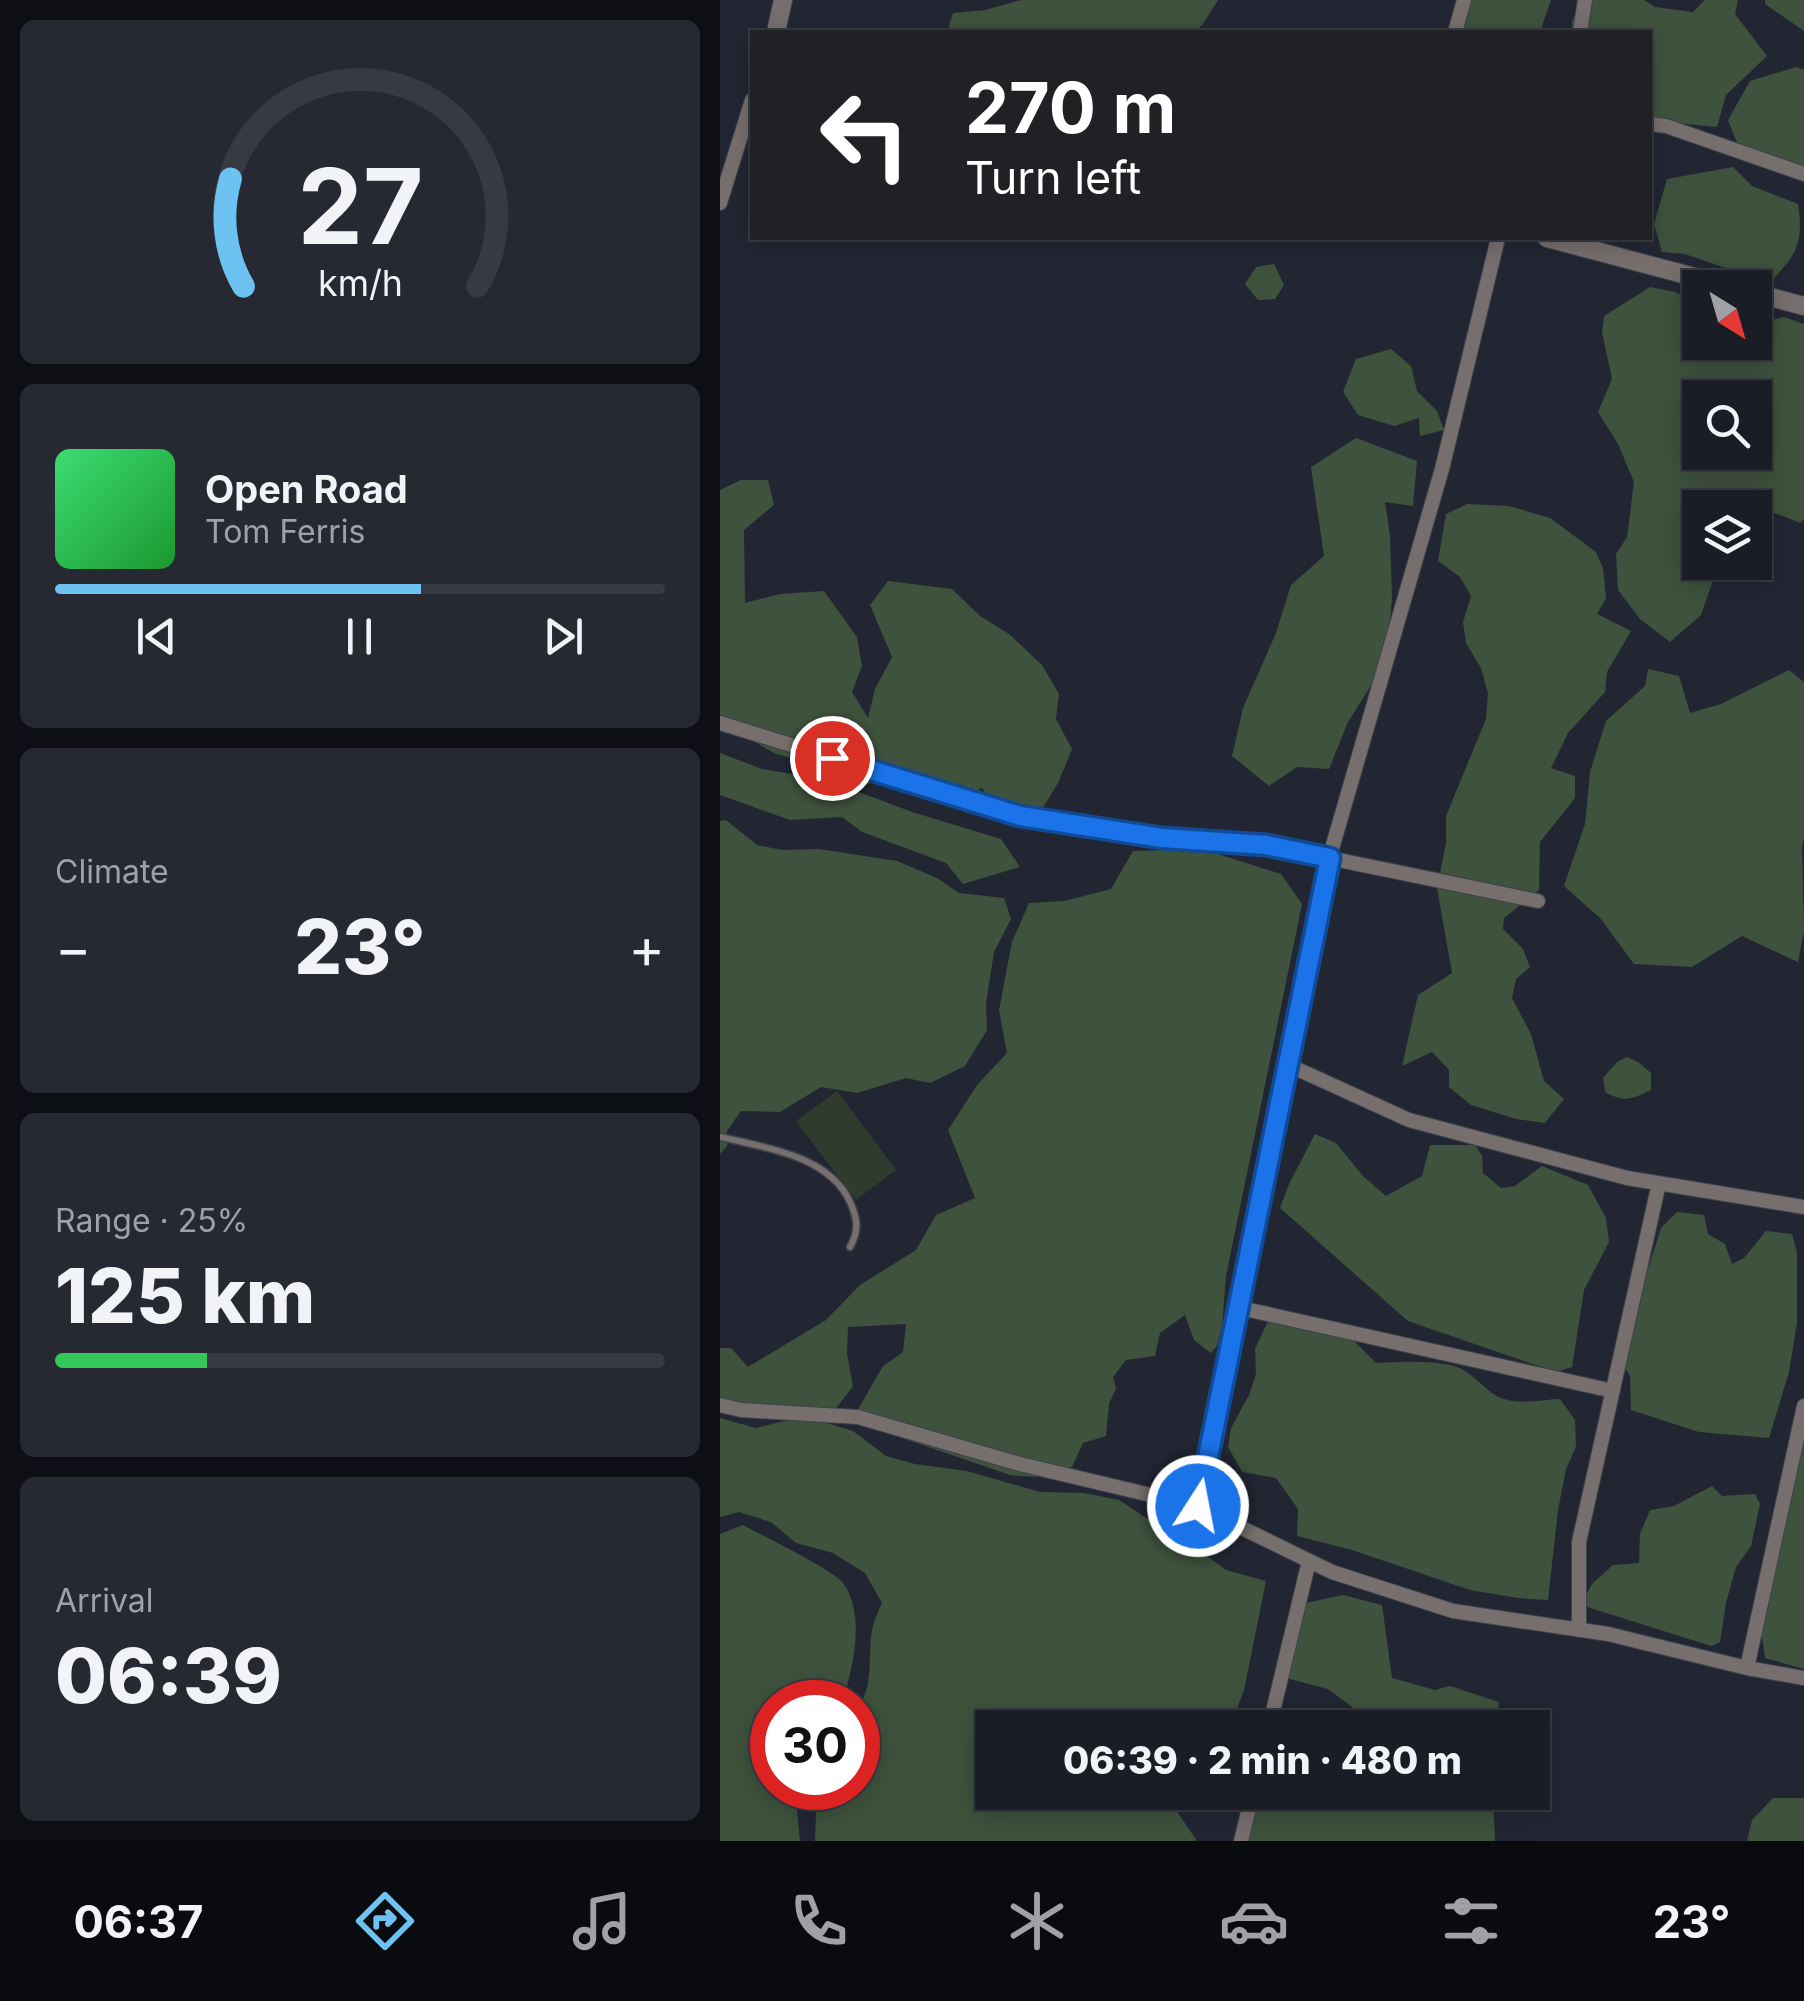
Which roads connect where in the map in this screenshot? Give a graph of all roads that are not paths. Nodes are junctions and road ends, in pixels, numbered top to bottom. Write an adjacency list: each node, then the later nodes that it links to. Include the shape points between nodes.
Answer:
1 (783, 0): 4 (street)
2 (1464, 0): 5 (street)
3 (1585, 0): 6 (street)
4 (776, 30)
5 (1456, 30)
6 (1580, 30)
7 (750, 106): 10 (street)
8 (1652, 124): 9 (street)
9 (1804, 174)
10 (720, 203)
11 (1498, 240): 17 (street, via 1442,469)
12 (1555, 240): 13 (street)
13 (1682, 274)
14 (1772, 297): 15 (street)
15 (1804, 306)
16 (720, 723): 17 (street, via 1020,816)
17 (1330, 858): 18 (street); 19 (street)
18 (1538, 901)
19 (1286, 1064): 21 (street, via 1409,1120); 24 (street)
20 (720, 1137): 23 (lane, via 830,1174 856,1216)
21 (1659, 1183): 22 (street); 25 (street)
22 (1804, 1207)
23 (850, 1248)
24 (1236, 1307): 25 (street); 28 (street)
25 (1613, 1390): 30 (street, via 1579,1542)
26 (720, 1405): 28 (street, via 858,1417)
27 (1804, 1406): 31 (street)
28 (1198, 1506): 29 (street)
29 (1310, 1560): 30 (street, via 1454,1611); 33 (street)
30 (1580, 1630): 31 (street)
31 (1747, 1668): 32 (street)
32 (1804, 1678)
33 (1273, 1710)
34 (1249, 1810): 35 (street)
35 (1242, 1841)

